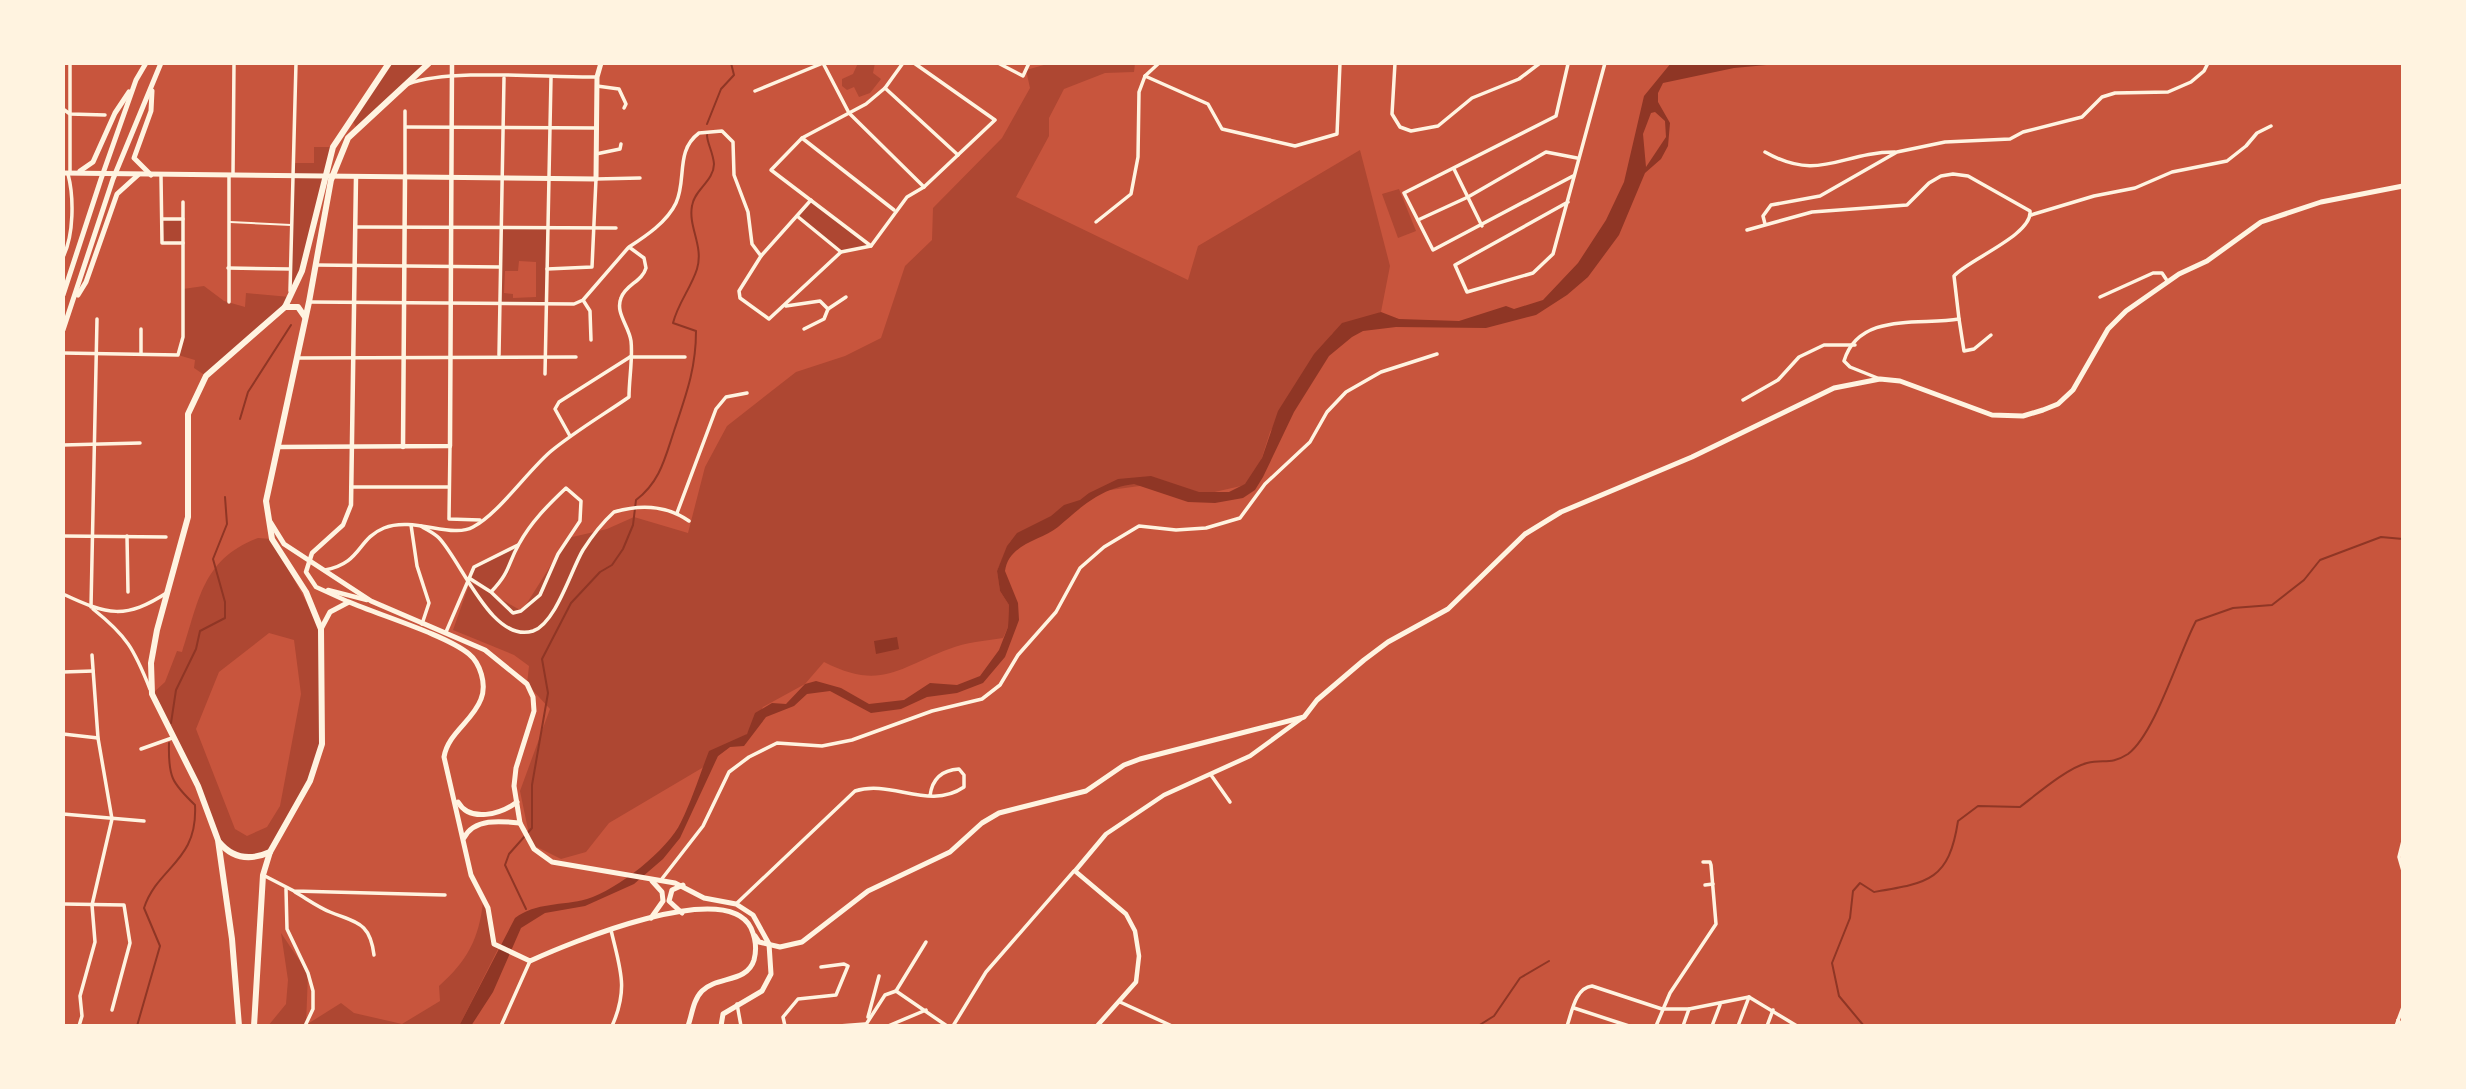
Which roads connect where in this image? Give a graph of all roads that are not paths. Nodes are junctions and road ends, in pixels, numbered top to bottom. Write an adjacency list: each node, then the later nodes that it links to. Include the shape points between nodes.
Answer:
1 (70, 63): 37 (street)
2 (146, 63): 27 (main road)
3 (161, 63): 28 (main road)
4 (234, 63): 60 (street)
5 (296, 63): 61 (street)
6 (389, 63): 112 (main road, via 333,147 302,271)
7 (429, 63): 30 (main road)
8 (452, 63): 23 (street)
9 (601, 63): 24 (main road)
10 (822, 63): 32 (street); 36 (street)
11 (903, 63): 31 (street)
12 (914, 63): 52 (street, via 995,120)
13 (998, 63): 14 (street, via 1023,76)
14 (1029, 63)
15 (1159, 63): 22 (street)
16 (1340, 63): 22 (street, via 1337,134 1296,146 1222,129 1208,104)
17 (1395, 63): 18 (street, via 1392,114 1400,127 1411,131 1438,126 1472,98 1520,79)
18 (1540, 63)
19 (1605, 63): 53 (street)
20 (2208, 63): 50 (street, via 2191,82 2168,92 2115,93 2102,97 2082,117 2010,139 1945,142)
21 (1568, 64): 54 (street, via 1556,116)
22 (1145, 76): 84 (street, via 1139,92 1138,157 1131,194)
23 (452, 77): 25 (street); 30 (street, via 422,79); 41 (street)
24 (597, 77): 26 (street); 29 (main road)
25 (504, 78): 26 (street); 42 (street)
26 (551, 78): 43 (street)
27 (136, 80): 55 (main road, via 93,162); 111 (main road)
28 (153, 83): 58 (main road, via 150,111 134,158); 118 (main road, via 113,179)
29 (597, 86): 33 (street, via 619,89); 44 (main road)
30 (399, 88): 102 (main road, via 348,138 337,161)
31 (885, 88): 36 (street); 52 (street)
32 (755, 91)
33 (624, 108)
34 (63, 109): 37 (street)
35 (405, 111): 40 (street)
36 (849, 113): 47 (street); 70 (street)
37 (70, 114): 38 (street); 46 (street)
38 (105, 115)
39 (2271, 126): 76 (street, via 2227,161 2172,172 2135,188)
40 (406, 127): 41 (street); 62 (street)
41 (452, 127): 42 (street); 64 (street)
42 (503, 128): 43 (street); 65 (street)
43 (550, 128): 44 (street); 67 (street)
44 (597, 128): 51 (main road)
45 (63, 136): 46 (street)
46 (70, 136): 55 (street)
47 (802, 138): 72 (street, via 771,170); 75 (street)
48 (621, 144): 51 (street, via 620,149)
49 (1765, 152): 50 (street, via 1785,161 1821,167)
50 (1897, 152): 85 (street, via 1820,196 1771,205 1763,216)
51 (596, 154): 68 (main road)
52 (958, 155): 70 (street)
53 (1577, 158): 57 (street); 71 (street, via 1546,152)
54 (1454, 169): 71 (street); 80 (street, via 1404,193)
55 (69, 174): 56 (main road); 82 (street)
56 (138, 175): 58 (main road); 118 (main road, via 117,194 86,282)
57 (1574, 175): 74 (street); 87 (street)
58 (151, 176): 59 (main road)
59 (161, 176): 60 (main road); 78 (street)
60 (231, 176): 61 (main road); 83 (street)
61 (292, 176): 63 (main road); 86 (street)
62 (405, 176): 63 (main road); 64 (main road); 89 (street)
63 (355, 177): 88 (street)
64 (452, 177): 65 (main road); 90 (street)
65 (502, 178): 67 (main road); 93 (street)
66 (640, 178): 68 (street)
67 (549, 179): 68 (main road); 94 (street)
68 (596, 179): 91 (street)
69 (2403, 186): 110 (main road, via 2309,205 2261,222)
70 (924, 187): 75 (street)
71 (1468, 197): 80 (street); 87 (street)
72 (811, 200): 77 (street); 97 (street)
73 (183, 202): 79 (street)
74 (1568, 202): 74 (street, via 1455,265 1468,292 1533,273 1553,254)
75 (894, 210): 97 (street)
76 (2031, 215): 85 (street, via 1968,176 1953,174 1928,183 1907,205 1812,212); 128 (street, via 1997,248 1954,276)
77 (797, 216): 99 (street); 101 (street)
78 (162, 219): 79 (street); 96 (street, via 162,243)
79 (183, 219): 96 (street)
80 (1418, 220): 87 (street, via 1433,250)
81 (63, 221): 82 (street)
82 (71, 221): 100 (street)
83 (229, 222): 86 (lane); 107 (street)
84 (1096, 222)
85 (1765, 224): 95 (street)
86 (291, 225): 109 (street)
87 (1482, 226)
88 (355, 227): 89 (street); 103 (street)
89 (404, 227): 90 (street); 104 (street)
90 (451, 227): 93 (street); 105 (street)
91 (595, 228): 92 (street); 94 (street); 108 (street, via 592,267)
92 (616, 228)
93 (500, 229): 94 (street); 106 (street)
94 (547, 229): 108 (street)
95 (1747, 230)
96 (183, 243): 139 (street, via 183,337 178,355)
97 (871, 246): 99 (street)
98 (629, 247): 101 (street, via 668,215 680,190 685,149 692,137 710,130 722,131 733,142 734,175 748,212 752,244); 115 (street); 146 (street, via 644,258 646,268 620,302)
99 (841, 252): 125 (street)
100 (63, 257)
101 (761, 257): 125 (street, via 739,291 740,298 769,319)
102 (314, 265): 103 (street); 117 (main road)
103 (354, 265): 104 (street); 119 (street)
104 (404, 265): 105 (street); 120 (street)
105 (451, 266): 106 (street); 121 (street)
106 (500, 267): 122 (street)
107 (228, 268): 109 (street); 116 (street)
108 (547, 269): 123 (street)
109 (290, 270): 112 (street)
110 (2168, 282): 114 (street, via 2162,273 2154,273); 150 (main road, via 2108,329 2073,390 2043,410 2023,416 1992,415 1900,381)
111 (63, 295)
112 (290, 297): 124 (main road)
113 (846, 297): 126 (street)
114 (2100, 297)
115 (583, 300): 123 (street); 134 (street, via 590,311)
116 (229, 302)
117 (309, 302): 119 (street); 127 (main road)
118 (73, 304): 132 (main road)
119 (354, 304): 120 (street); 142 (street)
120 (404, 304): 121 (street); 143 (street)
121 (451, 304): 122 (street); 144 (street)
122 (500, 305): 123 (street); 140 (street)
123 (546, 305): 141 (street)
124 (285, 307): 127 (main road, via 298,307); 177 (main road, via 206,376 191,408 188,517)
125 (784, 307): 126 (street, via 820,301)
126 (828, 309): 131 (street, via 824,318)
127 (305, 317): 148 (main road)
128 (1959, 318): 133 (street, via 1964,351); 135 (street, via 1900,321 1877,327)
129 (97, 319): 138 (street)
130 (141, 329): 139 (street)
131 (804, 329)
132 (63, 330)
133 (1991, 335)
134 (591, 340)
135 (1855, 345): 150 (street, via 1844,361); 152 (street, via 1824,345 1799,357 1778,380)
136 (63, 353): 138 (street)
137 (1437, 354): 215 (street, via 1381,372 1346,393 1327,412 1310,442 1265,484 1240,518 1206,528 1139,526 1104,547 1080,568 1056,612 1018,655 1000,685 982,699 932,711 852,740 822,746 777,744 749,757 729,772 703,826)
138 (97, 355): 139 (street); 155 (street)
139 (141, 355)
140 (499, 356): 141 (street); 144 (street)
141 (547, 356): 145 (street); 149 (street)
142 (353, 357): 143 (street); 148 (street); 160 (street)
143 (404, 357): 144 (street); 159 (street)
144 (451, 357): 157 (street)
145 (576, 357)
146 (631, 357): 147 (street); 153 (street, via 629,397); 153 (street, via 559,402 555,409)
147 (685, 357)
148 (296, 358): 158 (main road)
149 (545, 374)
150 (1880, 379): 192 (main road, via 1834,388 1692,457 1545,520 1448,608 1388,642)
151 (747, 393): 163 (street, via 726,397 716,410)
152 (1743, 400)
153 (570, 437): 165 (street)
154 (140, 443): 155 (street)
155 (95, 444): 156 (street); 171 (street)
156 (63, 445)
157 (450, 446): 159 (street); 162 (street)
158 (278, 447): 160 (street); 164 (main road)
159 (403, 447): 160 (street)
160 (351, 448): 161 (street)
161 (351, 487): 162 (street); 176 (street, via 349,514 312,553 306,572)
162 (449, 487): 165 (street, via 449,519)
163 (677, 513): 166 (street); 175 (street, via 648,506 614,512 582,552 552,611 534,630 515,632 501,624)
164 (267, 517): 174 (main road, via 284,544); 186 (main road, via 272,539 306,592)
165 (482, 520): 168 (street, via 474,527 453,531)
166 (689, 521)
167 (411, 525): 168 (street); 174 (street, via 377,531 348,563); 184 (street, via 429,603)
168 (419, 525): 175 (street, via 438,536)
169 (63, 536): 171 (street)
170 (127, 536): 171 (street); 172 (street); 178 (street)
171 (91, 537): 183 (street)
172 (166, 537)
173 (518, 545): 175 (street, via 474,567); 179 (street, via 508,574); 179 (street, via 541,512 566,488 581,501 580,521 558,554 540,595 513,613)
174 (326, 570): 181 (main road)
175 (467, 577): 179 (street); 187 (street)
176 (316, 587): 181 (street); 182 (street)
177 (169, 591): 183 (street, via 133,611 115,613); 191 (main road, via 151,663)
178 (128, 592)
179 (491, 592)
180 (63, 594): 183 (street)
181 (371, 601): 184 (main road)
182 (349, 602): 185 (main road); 186 (main road, via 330,612)
183 (91, 607): 191 (street, via 120,630 135,652)
184 (422, 623): 185 (street); 187 (main road)
185 (403, 625): 187 (main road)
186 (321, 629): 209 (main road, via 323,737 319,760)
187 (444, 637): 199 (main road, via 471,655 483,687 478,704 446,746 445,769); 200 (main road, via 485,650 520,676 533,697 529,731 516,768)
188 (92, 655): 189 (street)
189 (93, 671): 190 (street); 194 (street)
190 (63, 672)
191 (152, 694): 195 (main road)
192 (1304, 717): 197 (street, via 1262,749); 230 (main road, via 1140,759 1086,791 999,813 950,852 868,891 802,942 780,947)
193 (63, 734): 194 (street)
194 (97, 738): 203 (street)
195 (172, 738): 196 (street); 207 (main road, via 198,786)
196 (141, 749)
197 (1212, 775): 201 (street); 211 (street, via 1164,795 1106,834)
198 (930, 796): 198 (street, via 957,792 964,787 964,775 959,769 948,769 936,778); 223 (street, via 867,789 855,792)
199 (455, 797): 200 (main road, via 461,808 474,814 500,811); 206 (main road)
200 (517, 802): 205 (main road)
201 (1230, 802)
202 (63, 814): 203 (street)
203 (112, 818): 204 (street); 224 (street)
204 (144, 821)
205 (520, 823): 206 (main road, via 480,823); 214 (main road, via 534,849 552,862)
206 (464, 838): 232 (main road, via 471,876 488,908 494,944)
207 (218, 840): 209 (main road, via 225,849 247,859); 252 (main road)
208 (2403, 841): 212 (street, via 2399,857)
209 (270, 852): 213 (main road)
210 (1703, 862): 216 (street, via 1710,862)
211 (1075, 871): 237 (street, via 1126,914 1135,931 1140,969); 263 (street, via 986,972)
212 (2403, 871)
213 (263, 875): 219 (street); 253 (main road)
214 (650, 880): 215 (main road); 226 (main road, via 657,884 663,901)
215 (661, 880): 218 (main road)
216 (1713, 884): 217 (street); 242 (street, via 1716,924)
217 (1705, 885)
218 (683, 886): 223 (main road, via 704,898); 225 (main road, via 672,890 669,901)
219 (286, 889): 220 (street); 254 (street, via 287,929 313,991 313,1009)
220 (294, 891): 221 (street); 231 (street, via 331,913 359,922 372,938)
221 (445, 895)
222 (63, 904): 224 (street)
223 (736, 904): 230 (main road, via 752,915)
224 (92, 905): 244 (street, via 119,903 125,909 130,943); 251 (street, via 94,942 80,996)
225 (682, 913): 226 (main road); 228 (main road, via 703,909 732,913 748,922)
226 (651, 918): 227 (main road)
227 (611, 927): 232 (main road); 256 (street, via 624,985)
228 (755, 936): 230 (main road); 257 (main road, via 749,970 703,989)
229 (926, 942): 235 (street)
230 (769, 944): 238 (main road, via 768,983)
231 (374, 955)
232 (530, 961): 255 (street)
233 (821, 967): 260 (street, via 848,966 840,990 836,995 798,999 783,1017)
234 (879, 976): 247 (street)
235 (896, 991): 245 (street); 247 (street, via 885,995)
236 (1749, 997): 239 (street); 246 (street); 271 (street)
237 (1120, 1002): 264 (street); 265 (street)
238 (737, 1003): 258 (main road, via 723,1014); 259 (street)
239 (1720, 1004): 243 (street); 270 (street)
240 (1573, 1007): 242 (street, via 1578,993 1591,986); 266 (street); 267 (street)
241 (2403, 1007): 248 (street)
242 (1662, 1009): 243 (street); 268 (street)
243 (1689, 1009): 269 (street)
244 (112, 1010)
245 (926, 1010): 262 (street); 263 (street)
246 (1773, 1010): 250 (street); 272 (street)
247 (868, 1019): 249 (street)
248 (2398, 1020): 273 (street); 274 (street)
249 (865, 1025): 261 (street)
250 (1795, 1025)
251 (79, 1026)
252 (239, 1026)
253 (254, 1026)
254 (305, 1026)
255 (501, 1026)
256 (611, 1026)
257 (688, 1026)
258 (721, 1026)
259 (741, 1026)
260 (785, 1026)
261 (839, 1026)
262 (888, 1026)
263 (950, 1026)
264 (1097, 1026)
265 (1172, 1026)
266 (1567, 1026)
267 (1629, 1026)
268 (1656, 1026)
269 (1683, 1026)
270 (1712, 1026)
271 (1738, 1026)
272 (1767, 1026)
273 (2396, 1026)
274 (2402, 1026)

